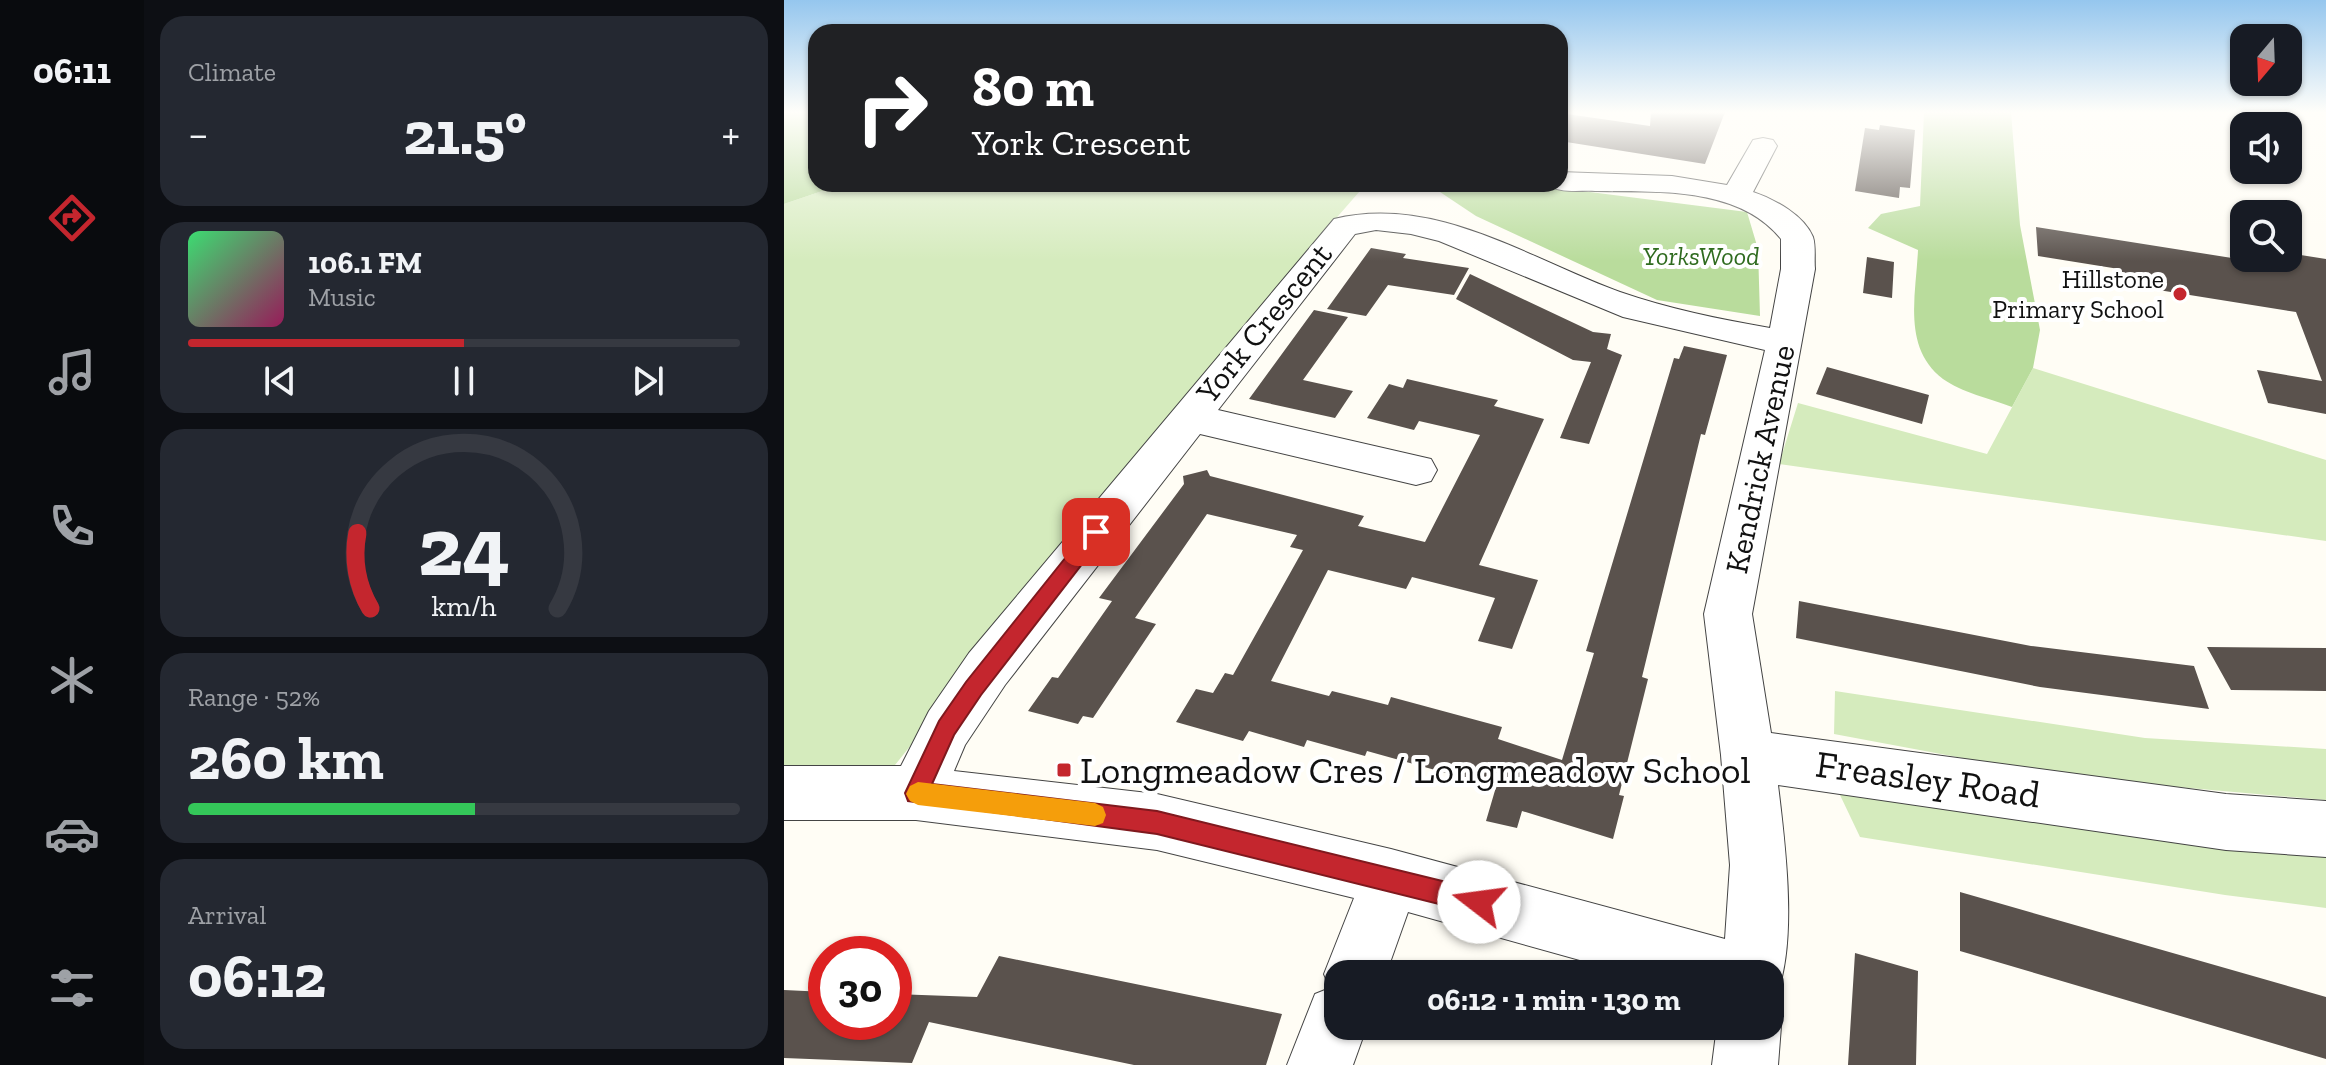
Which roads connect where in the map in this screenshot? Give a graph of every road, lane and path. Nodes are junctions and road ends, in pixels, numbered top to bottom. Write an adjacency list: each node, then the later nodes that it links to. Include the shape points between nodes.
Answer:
1 (1755, 162): 3 (street)
2 (1568, 181): 3 (street, Kendrick Avenue, via 1695,188)
3 (1736, 196): 4 (street, Kendrick Avenue, via 1776,214 1797,238 1798,269)
4 (1785, 342): 5 (street, York Crescent, via 1632,309 1486,247 1437,232 1384,221 1355,222 1334,236); 7 (street, Kendrick Avenue, via 1728,614)
5 (1188, 417): 6 (street); 9 (street, York Crescent, via 987,669 947,728)
6 (1416, 470)
7 (1748, 755): 10 (street, Freasley Road, via 2226,822); 14 (street, via 1759,865)
8 (784, 793): 9 (street)
9 (916, 793): 11 (street, via 1157,822)
10 (2326, 829)
11 (1391, 878): 12 (street); 13 (street)
12 (1360, 960)
13 (1690, 960)
14 (1755, 960)
15 (1329, 1040): 17 (street)
16 (1748, 1040): 18 (street)
17 (1320, 1065)
18 (1745, 1065)

